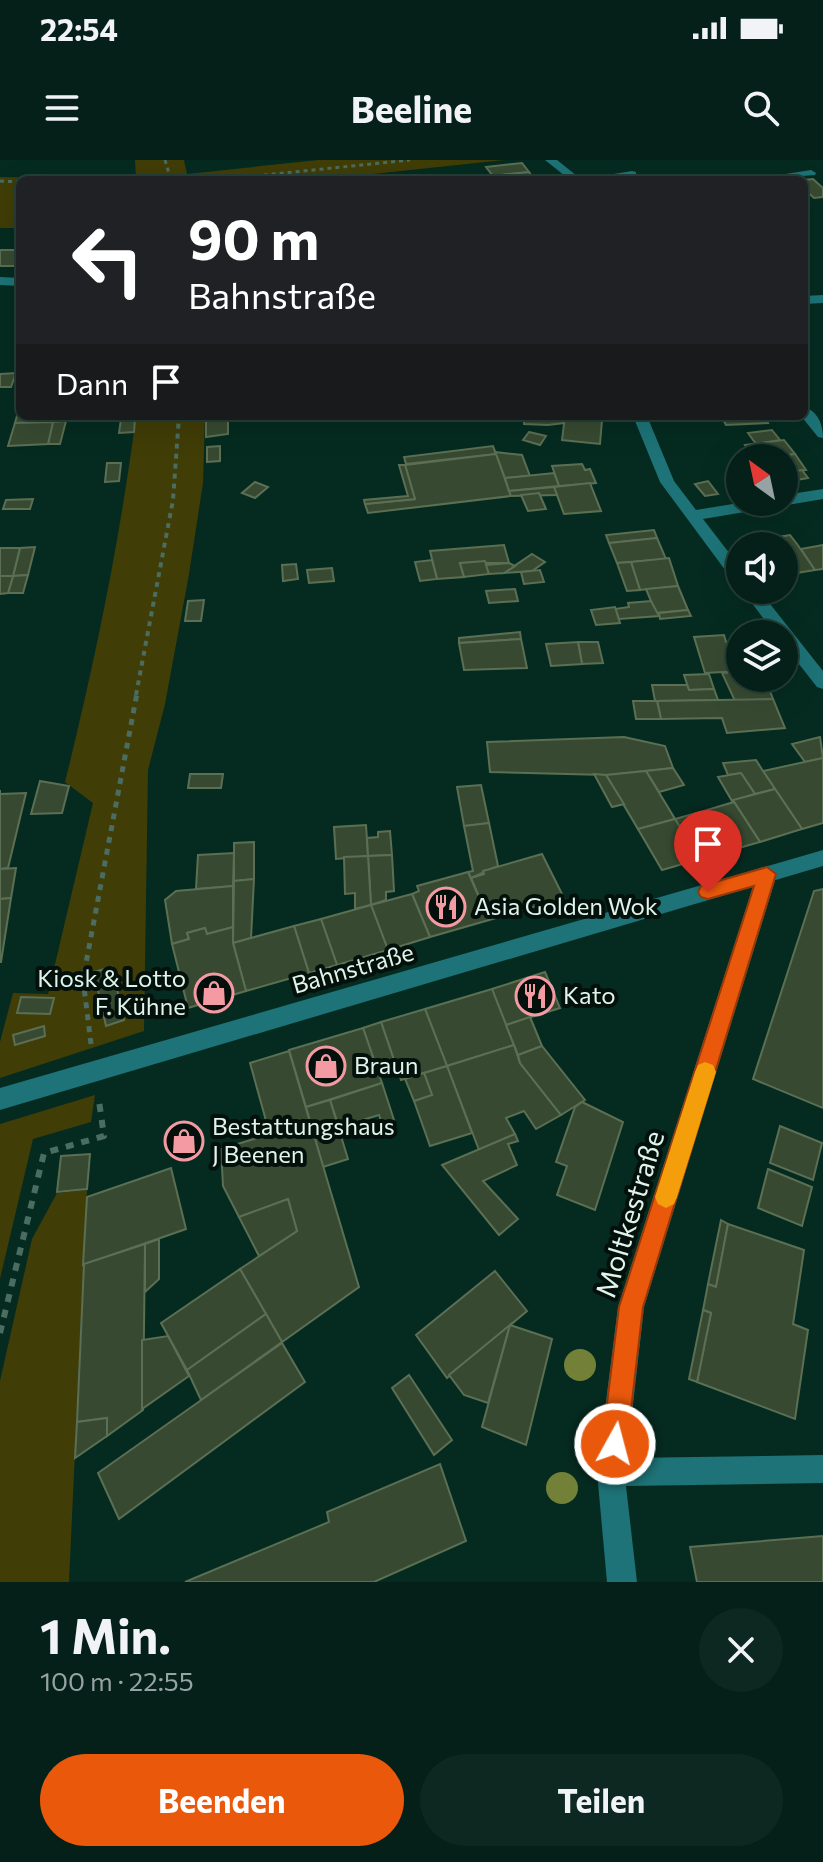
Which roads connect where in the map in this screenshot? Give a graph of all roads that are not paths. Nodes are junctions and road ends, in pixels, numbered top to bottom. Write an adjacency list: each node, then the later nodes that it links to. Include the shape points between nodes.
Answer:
1 (550, 160): 4 (street)
2 (811, 173): 6 (street)
3 (632, 174): 5 (street)
4 (574, 176)
5 (615, 176)
6 (786, 176)
7 (808, 416): 9 (street)
8 (642, 420): 13 (street, via 667,482)
9 (823, 434)
10 (823, 494): 11 (street)
11 (798, 498)
12 (726, 510): 13 (street)
13 (690, 516): 14 (street)
14 (726, 561)
15 (761, 604): 16 (street)
16 (823, 683)
17 (823, 858): 18 (street, Bahnstraße)
18 (767, 874): 19 (street, Bahnstraße); 21 (street, Moltkestraße, via 631,1307)
19 (0, 1099)
20 (823, 1469): 21 (street)
21 (611, 1472): 22 (street, Moltkestraße)
22 (622, 1582)

